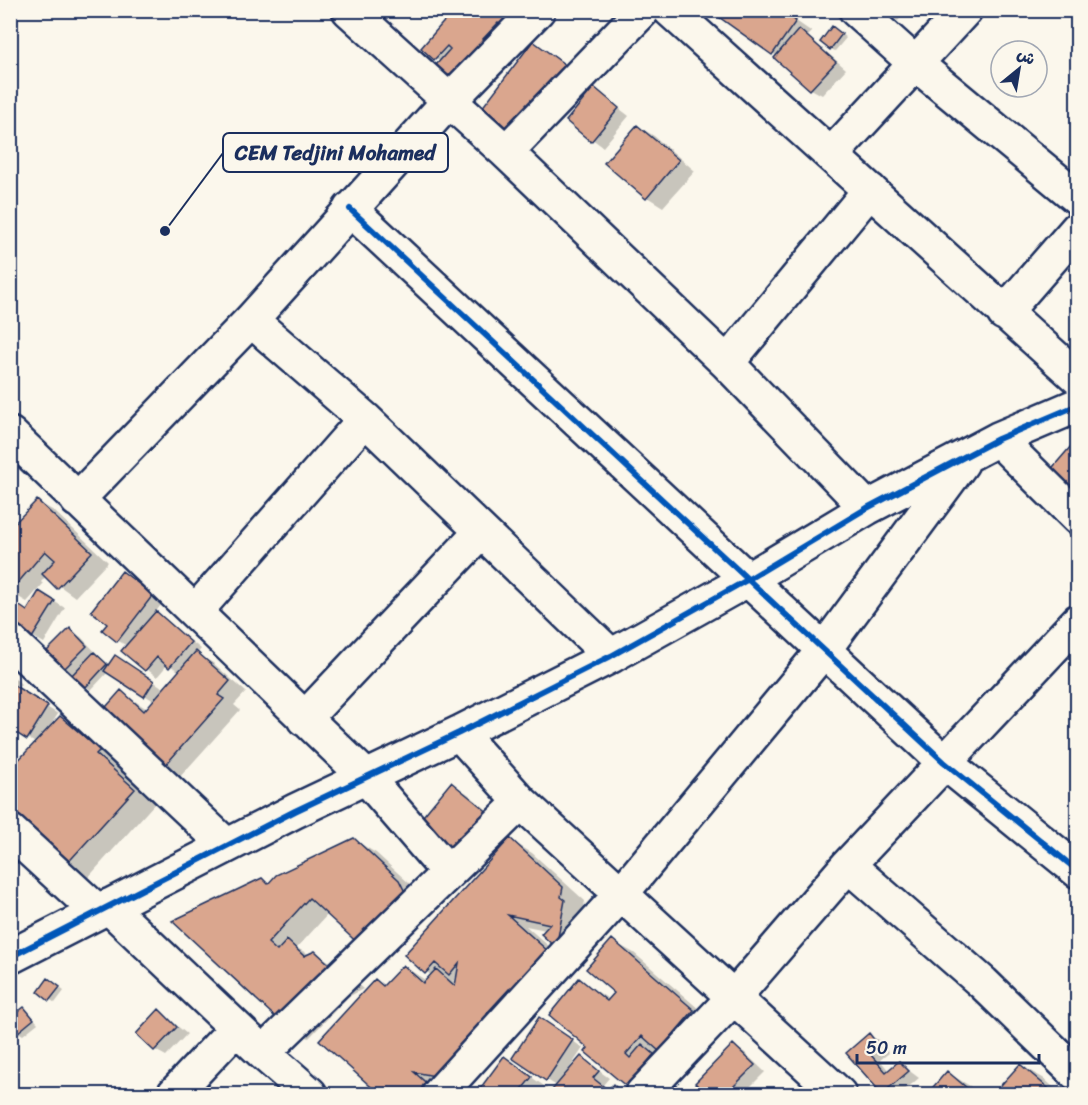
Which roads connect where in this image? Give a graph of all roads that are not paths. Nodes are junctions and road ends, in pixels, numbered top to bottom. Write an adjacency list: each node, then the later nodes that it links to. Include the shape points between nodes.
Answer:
1 (349, 10): 8 (street)
2 (538, 10): 8 (street)
3 (643, 10): 9 (street)
4 (670, 10): 10 (street)
5 (856, 10): 7 (street)
6 (965, 10): 7 (street)
7 (916, 64): 10 (street); 12 (street)
8 (449, 101): 9 (street); 13 (street)
9 (506, 152): 17 (street)
10 (831, 155): 11 (street)
11 (870, 190): 15 (street); 17 (street)
12 (1077, 198)
13 (350, 209): 16 (street); 28 (street)
14 (1077, 228): 15 (street)
15 (1005, 313): 18 (street)
16 (251, 320): 20 (street); 24 (street)
17 (727, 363): 25 (street)
18 (1077, 378)
19 (1077, 405): 22 (street)
20 (365, 419): 27 (street); 29 (street)
21 (10, 434): 24 (street)
22 (998, 440): 23 (street); 26 (street)
23 (964, 459): 25 (street); 32 (street)
24 (77, 500): 29 (street)
25 (867, 508): 28 (street)
26 (1077, 518)
27 (481, 532): 33 (street); 34 (street)
28 (747, 580): 32 (street); 33 (street)
29 (195, 612): 34 (street)
30 (1077, 621): 36 (street)
31 (10, 641): 40 (street)
32 (823, 651): 36 (street); 44 (street)
33 (611, 656): 35 (street)
34 (304, 719): 37 (street)
35 (459, 733): 37 (street); 38 (street)
36 (944, 762): 41 (street); 42 (street)
37 (365, 776): 40 (street); 43 (street)
38 (521, 802): 43 (street); 44 (street)
39 (10, 831): 45 (street)
40 (226, 845): 45 (street)
41 (1074, 863)
42 (848, 865): 47 (street); 50 (street, via 983,983)
43 (448, 872): 49 (street)
44 (621, 894): 47 (street); 53 (street)
45 (103, 909): 46 (street); 48 (street)
46 (10, 957)
47 (734, 997): 54 (street); 55 (street)
48 (236, 1028): 49 (street); 51 (street)
49 (263, 1053): 52 (street)
50 (1077, 1075)
51 (174, 1095)
52 (310, 1095)
53 (439, 1095)
54 (642, 1095)
55 (839, 1095)

